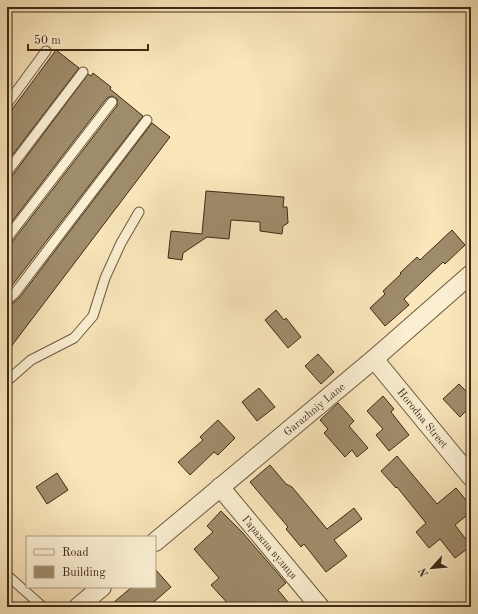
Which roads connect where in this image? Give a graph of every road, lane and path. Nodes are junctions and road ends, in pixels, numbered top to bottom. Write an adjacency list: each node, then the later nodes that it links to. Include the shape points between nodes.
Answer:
1 (46, 51): 4 (lane)
2 (83, 72): 6 (lane)
3 (112, 102): 8 (lane)
4 (7, 104)
5 (147, 120): 10 (lane, via 15,293)
6 (7, 172)
7 (139, 212): 12 (lane, via 105,278 93,316 74,338 31,360)
8 (7, 238)
9 (471, 274): 11 (street, Garazhniy Lane)
10 (7, 300)
11 (374, 359): 13 (street, Horodna Street); 14 (street, Garazhniy Lane)
12 (7, 381)
13 (471, 477)
14 (220, 487): 15 (street, Garazhniy Lane); 20 (street, Гаражна вулиця)
15 (156, 541)
16 (7, 575): 18 (lane)
17 (101, 588): 19 (street)
18 (43, 607)
19 (78, 607)
20 (320, 607)

